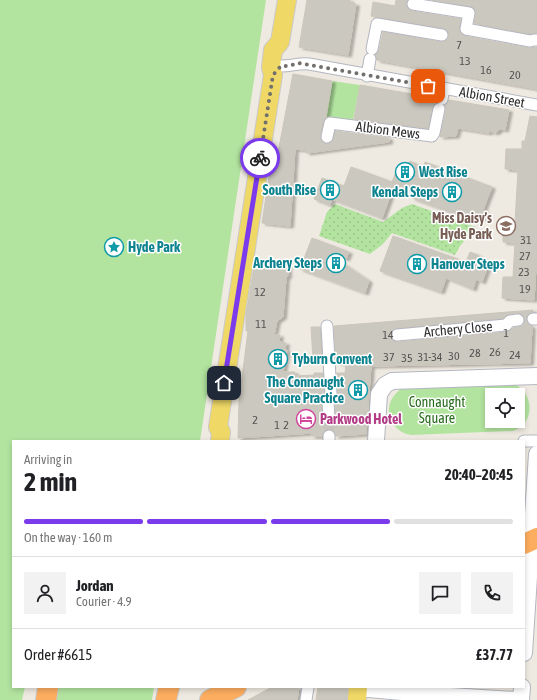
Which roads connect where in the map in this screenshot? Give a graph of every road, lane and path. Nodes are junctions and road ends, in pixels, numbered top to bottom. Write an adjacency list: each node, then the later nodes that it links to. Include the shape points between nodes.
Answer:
1 (287, 0): 5 (main road, via 280,42 283,52)
2 (413, 4): 4 (street, via 469,13 466,29 530,41)
3 (442, 35): 6 (street, via 377,24)
4 (537, 40)
5 (277, 71): 6 (street, Albion Street, via 299,63); 15 (main road, via 253,197)
6 (367, 76): 7 (street, Albion Street)
7 (442, 99): 8 (street, Albion Street); 9 (street, Albion Mews, via 432,136 330,123)
8 (537, 104)
9 (327, 137)
10 (518, 320): 12 (street, Archery Close, via 506,325)
11 (327, 326): 14 (street, via 331,394 328,402)
12 (397, 335)
13 (537, 376): 16 (street, via 388,383 379,394)
14 (329, 419)
15 (217, 435)
16 (376, 440)
17 (525, 441): 18 (street)
18 (537, 441)
19 (537, 454): 20 (street)
20 (531, 540): 21 (street)
21 (525, 626)
22 (48, 688): 29 (highway)
23 (169, 688): 30 (highway)
24 (234, 688): 31 (highway)
25 (308, 688): 32 (street)
26 (522, 688): 34 (street)
27 (358, 692): 28 (street)
28 (440, 694): 33 (street)
29 (46, 700)
30 (166, 700)
31 (210, 700)
32 (306, 700)
33 (514, 700)
34 (521, 700)

